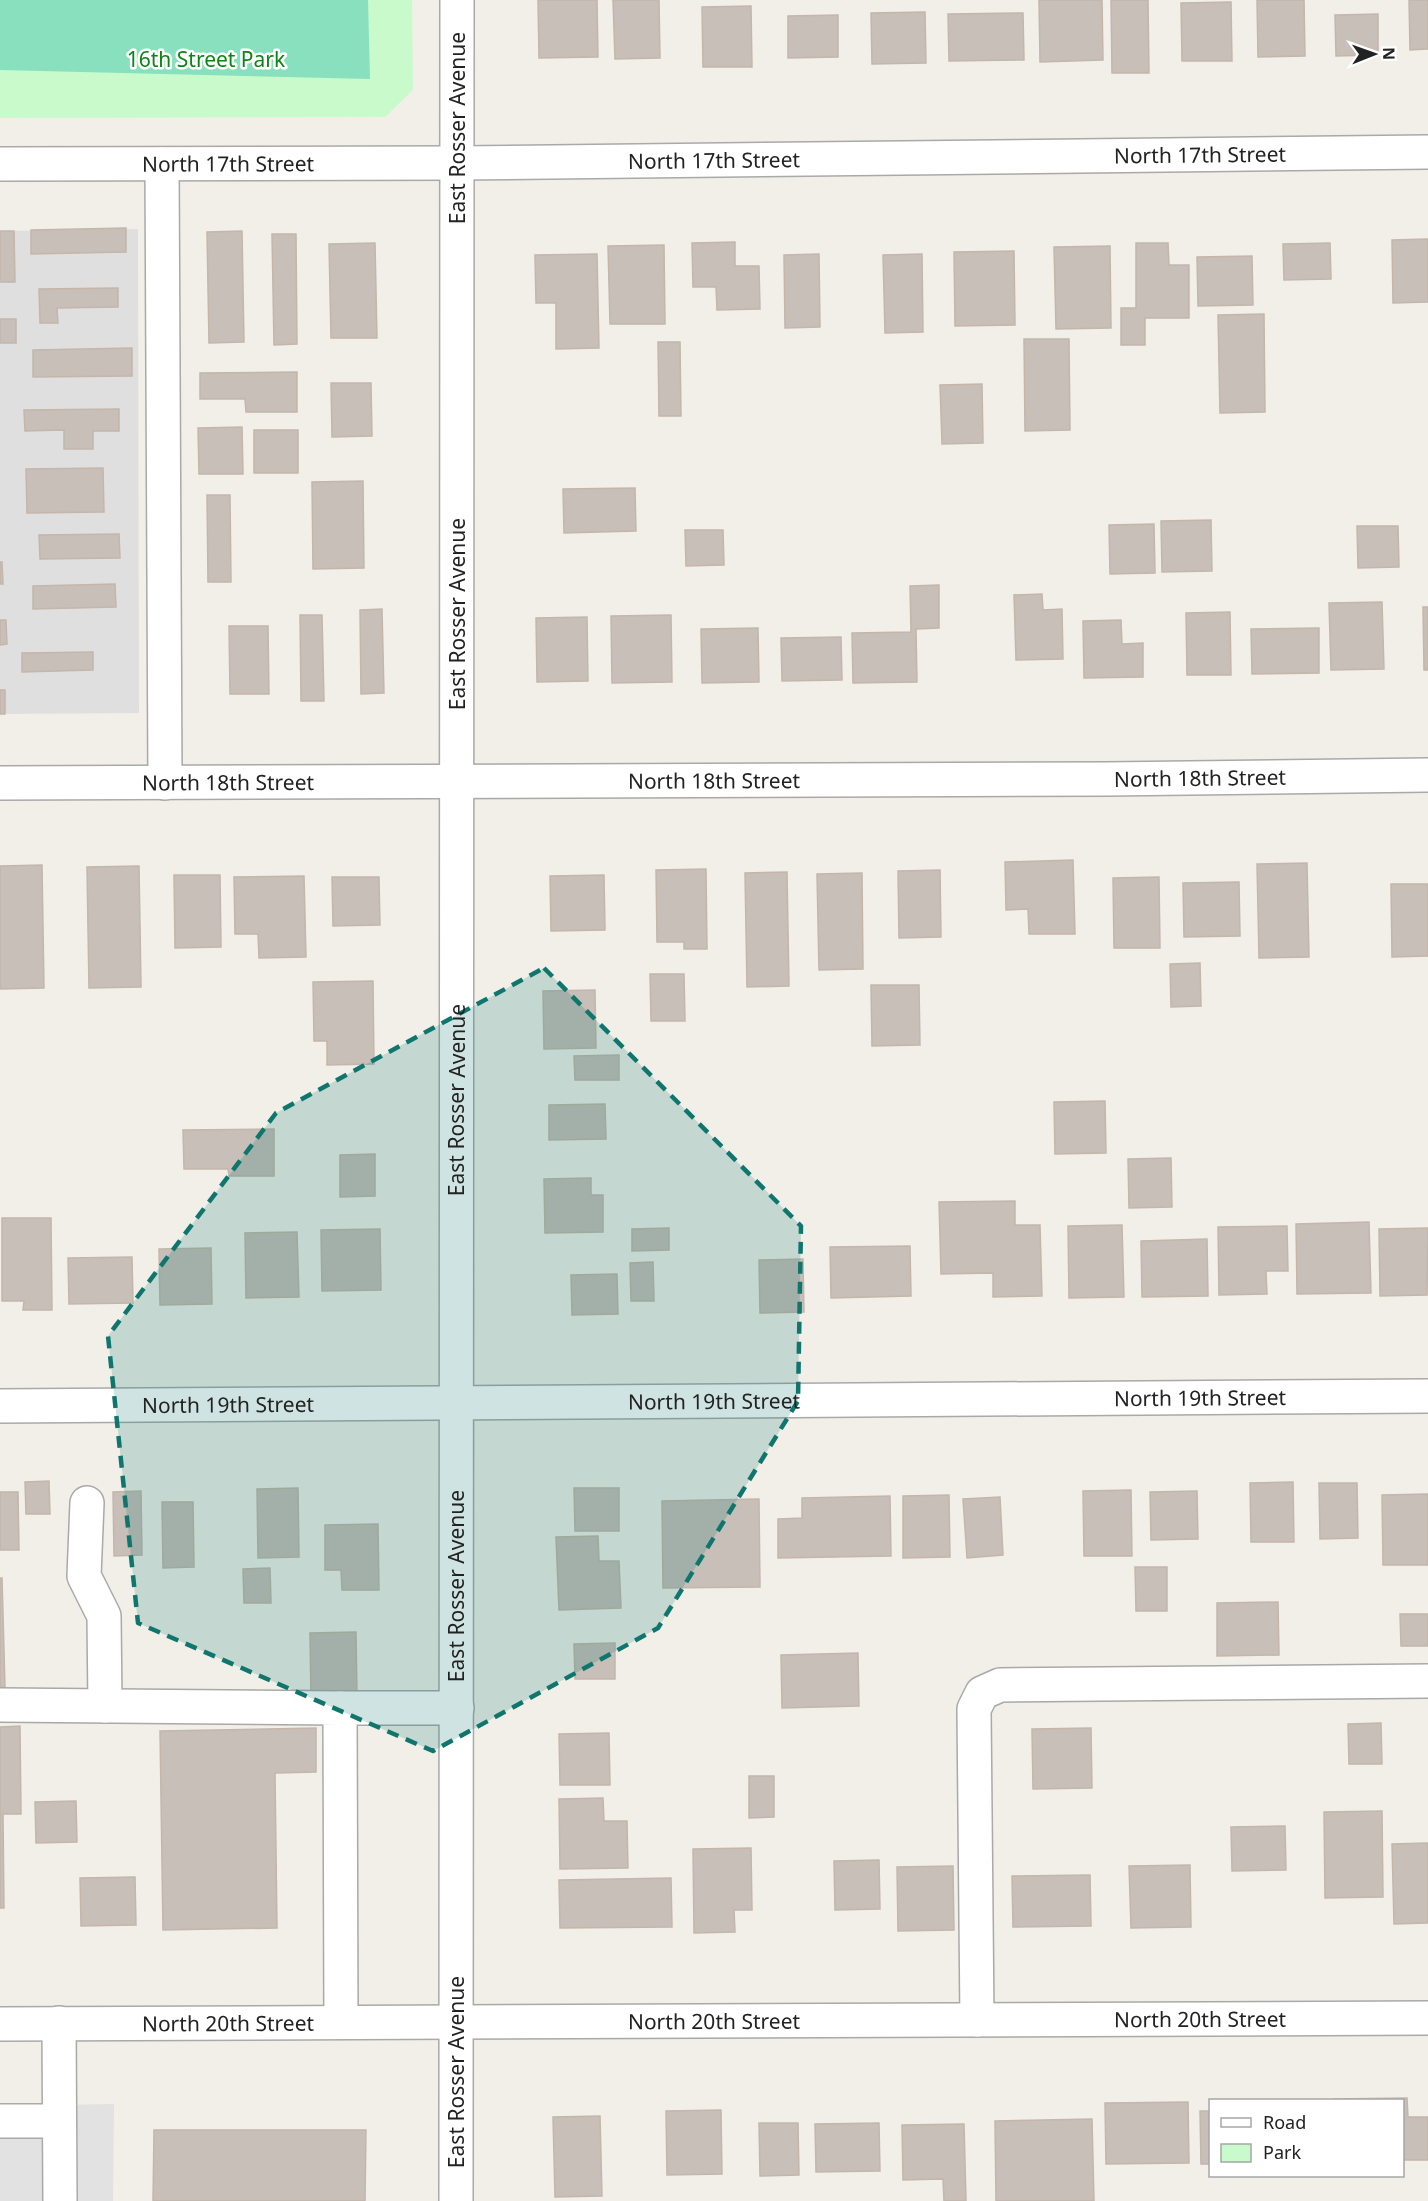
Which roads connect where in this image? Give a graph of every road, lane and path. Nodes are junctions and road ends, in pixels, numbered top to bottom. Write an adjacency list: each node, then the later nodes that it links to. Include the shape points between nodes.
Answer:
1 (457, 0): 3 (street, East Rosser Avenue)
2 (1428, 152): 3 (street, North 17th Street)
3 (457, 163): 5 (street, North 17th Street); 9 (street, East Rosser Avenue)
4 (0, 164): 5 (street, North 17th Street)
5 (162, 164): 8 (street)
6 (1428, 775): 9 (street, North 18th Street)
7 (0, 783): 8 (street, North 18th Street)
8 (165, 783): 9 (street, North 18th Street)
9 (455, 783): 11 (street, East Rosser Avenue)
10 (1428, 1396): 11 (street, North 19th Street)
11 (457, 1402): 12 (street, North 19th Street); 18 (street, East Rosser Avenue)
12 (0, 1406)
13 (87, 1503): 16 (street, via 84,1576 104,1616)
14 (1428, 1681): 20 (street, via 1000,1684 982,1693 974,1709)
15 (0, 1705): 16 (street)
16 (105, 1706): 17 (street)
17 (340, 1708): 18 (street); 21 (street)
18 (457, 1708): 22 (street, East Rosser Avenue)
19 (1428, 2018): 20 (street, North 20th Street)
20 (977, 2020): 22 (street, North 20th Street)
21 (341, 2022): 22 (street, North 20th Street); 24 (street, North 20th Street)
22 (456, 2022): 28 (street, East Rosser Avenue)
23 (0, 2024): 24 (street, North 20th Street)
24 (59, 2024): 26 (street)
25 (0, 2121): 26 (street)
26 (59, 2121): 27 (street)
27 (60, 2201)
28 (456, 2201)

